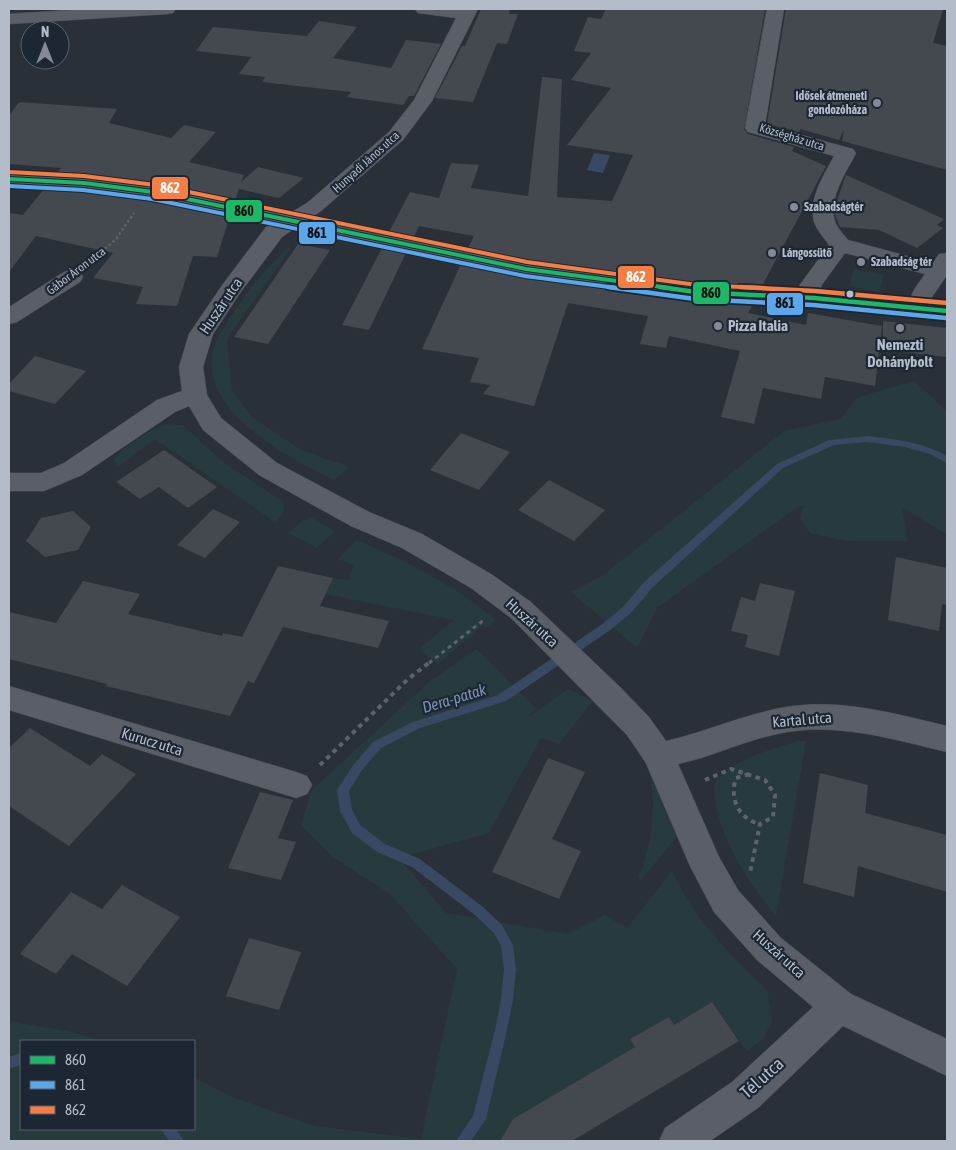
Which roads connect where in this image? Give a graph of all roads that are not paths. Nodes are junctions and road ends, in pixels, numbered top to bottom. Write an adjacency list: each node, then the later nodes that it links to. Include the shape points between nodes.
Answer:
1 (168, 9): 5 (street)
2 (424, 9): 4 (street)
3 (775, 9): 8 (street, Községház utca, via 755,128 846,153 824,208 825,223)
4 (468, 11): 7 (street, Hunyadi János utca, via 423,101 396,136 342,185)
5 (10, 18)
6 (9, 179): 7 (main road, via 84,183 153,192)
7 (290, 221): 11 (main road, via 526,269 696,292); 15 (street, Huszár utca, via 269,239 201,334 191,366)
8 (840, 245): 9 (street); 11 (street, via 810,286)
9 (943, 265): 12 (street, via 921,297)
10 (72, 277): 14 (street, Gábor Áron utca)
11 (814, 298): 12 (main road)
12 (921, 308): 13 (main road)
13 (947, 311)
14 (9, 317)
15 (195, 395): 16 (street, via 166,406 73,469 44,482); 19 (street, Huszár utca, via 212,424 268,469 352,515 412,541 481,581 521,610 609,695 638,726)
16 (9, 482)
17 (9, 698): 20 (street, Kurucz utca)
18 (947, 739): 19 (street, Kartal utca, via 832,716 790,718 753,726 699,746)
19 (659, 756): 21 (street, Huszár utca, via 699,850 726,901 769,949)
20 (296, 785)
21 (839, 1006): 22 (street, Huszár utca); 23 (street, Tél utca, via 745,1095)
22 (947, 1058)
23 (678, 1141)

